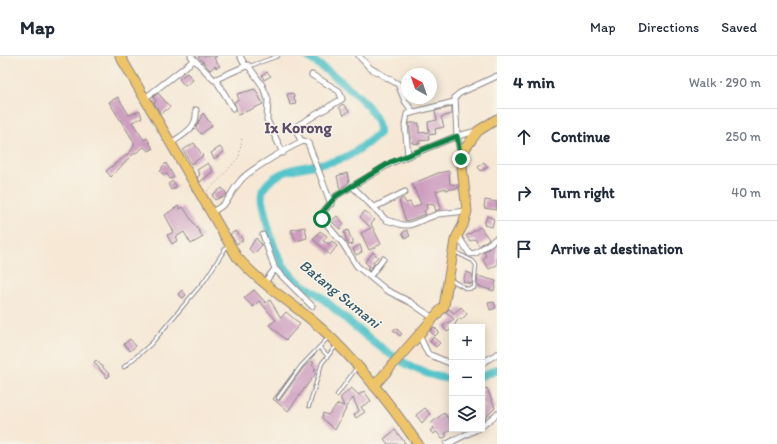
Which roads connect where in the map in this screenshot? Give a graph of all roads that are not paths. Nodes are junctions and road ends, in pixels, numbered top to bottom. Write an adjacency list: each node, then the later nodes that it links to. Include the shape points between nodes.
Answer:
1 (120, 56): 10 (highway)
2 (240, 56): 6 (street)
3 (278, 56): 6 (lane)
4 (359, 56): 14 (street, via 370,68 398,84)
5 (192, 58): 9 (street); 10 (street)
6 (247, 66): 9 (street); 20 (street, via 268,99 268,125)
7 (312, 75): 18 (street, via 339,91 342,97 340,102 297,126)
8 (497, 76): 11 (street, via 458,94)
9 (216, 80): 12 (street)
10 (144, 99): 19 (highway)
11 (454, 102): 14 (street); 17 (street)
12 (233, 108)
13 (196, 110): 19 (street, via 197,119 194,125)
14 (413, 112): 21 (street, via 407,114 405,120)
15 (497, 119): 16 (highway)
16 (478, 131): 17 (street); 22 (highway, via 467,143)
17 (457, 136): 21 (street); 22 (street)
18 (301, 141): 20 (street); 25 (street, via 308,143)
19 (170, 144): 28 (highway)
20 (283, 153): 28 (street, via 249,172 240,180 226,203)
21 (408, 155): 23 (street, via 391,162)
22 (461, 159): 27 (highway)
23 (353, 187): 25 (street, via 336,196); 26 (street)
24 (405, 192): 26 (street)
25 (331, 204): 36 (street, via 320,217 344,244 355,264)
26 (373, 208): 27 (street, via 387,221 406,225 438,214)
27 (467, 211): 30 (highway)
28 (210, 213): 32 (highway)
29 (263, 235): 35 (street)
30 (457, 235): 31 (street, via 470,254); 33 (highway)
31 (497, 239)
32 (228, 244): 38 (highway, via 239,259); 50 (lane, via 205,280 151,344)
33 (452, 250): 37 (highway); 37 (lane, via 473,261 477,267 472,289 467,290)
34 (383, 259): 36 (street)
35 (275, 269): 38 (street); 39 (street)
36 (370, 276): 40 (street, via 386,290)
37 (449, 279): 40 (highway, via 444,306)
38 (264, 283): 42 (highway)
39 (312, 306)
40 (433, 318): 41 (highway)
41 (419, 335): 48 (street, via 428,354); 51 (highway)
42 (330, 336): 43 (highway); 44 (lane)
43 (337, 344): 46 (lane); 49 (highway)
44 (320, 348): 46 (lane); 53 (lane, via 301,366)
45 (497, 354): 47 (street)
46 (328, 355): 54 (lane, via 319,370)
47 (485, 361)
48 (449, 363)
49 (357, 366): 51 (highway); 52 (lane)
50 (124, 367)
51 (374, 386): 58 (highway)
52 (337, 395)
53 (278, 398)
54 (309, 406)
55 (497, 414): 56 (street)
56 (485, 424)
57 (471, 432): 59 (street)
58 (418, 444)
59 (447, 444)

